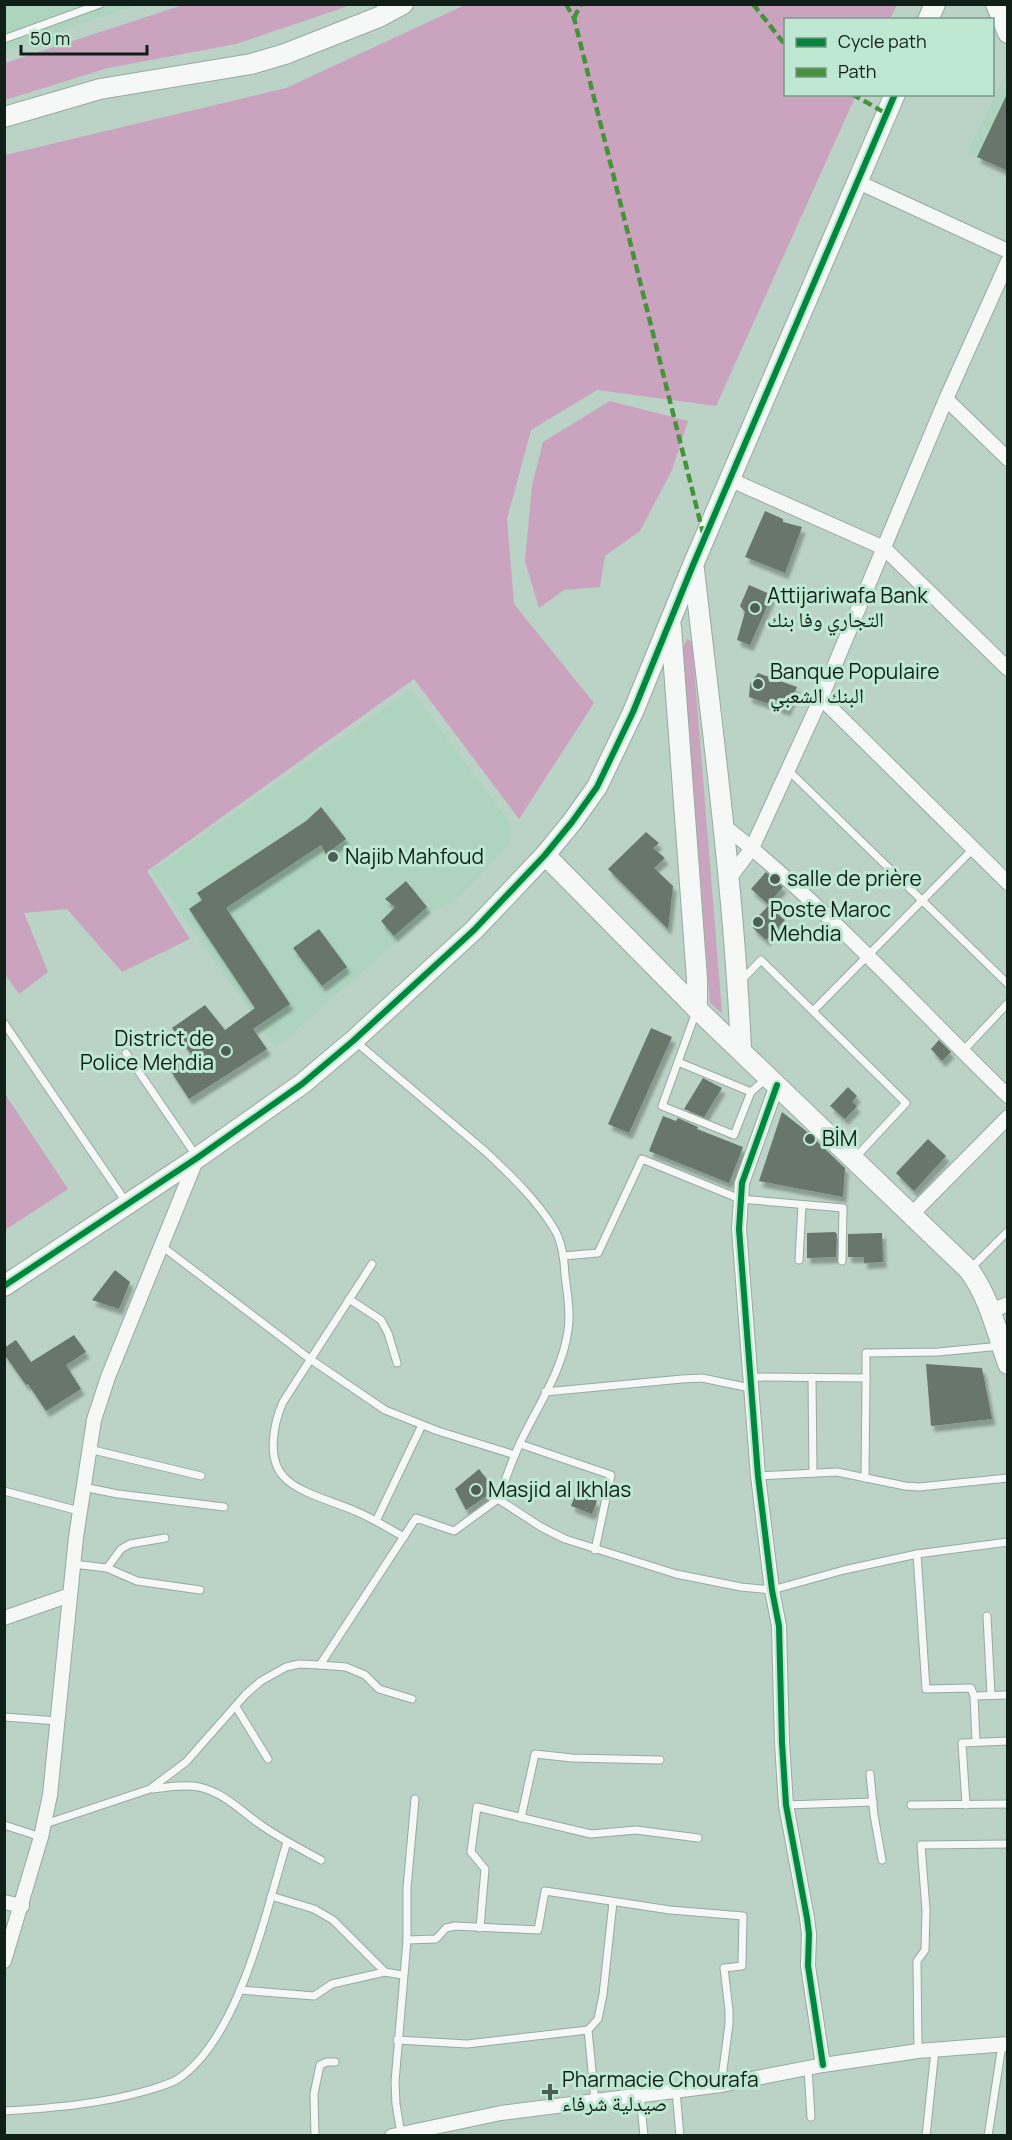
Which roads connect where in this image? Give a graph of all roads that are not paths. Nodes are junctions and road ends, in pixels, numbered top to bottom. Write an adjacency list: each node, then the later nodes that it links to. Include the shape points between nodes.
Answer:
1 (100, 4): 7 (lane)
2 (403, 4): 9 (street, via 379,17 251,64 100,89)
3 (935, 4): 5 (street)
4 (996, 4): 6 (street)
5 (929, 18)
6 (1008, 33)
7 (4, 39)
8 (894, 96): 10 (street)
9 (4, 117)
10 (858, 182): 11 (street); 15 (street)
11 (1008, 251)
12 (1008, 261): 13 (street)
13 (946, 399): 14 (street); 16 (street)
14 (1008, 459)
15 (731, 480): 16 (street); 17 (street)
16 (884, 548): 19 (street); 20 (street)
17 (693, 565): 18 (street); 22 (street)
18 (670, 624): 25 (street, via 597,787); 33 (street)
19 (1008, 669)
20 (821, 698): 21 (street); 24 (street)
21 (788, 770): 23 (street); 28 (lane)
22 (723, 825): 23 (street); 26 (street)
23 (752, 848): 26 (street); 29 (street)
24 (973, 849): 27 (street); 28 (lane)
25 (545, 855): 33 (street); 36 (street, via 474,930)
26 (729, 880): 30 (street)
27 (1008, 883)
28 (921, 902): 29 (lane); 31 (lane)
29 (867, 955): 34 (lane); 38 (street)
30 (739, 983): 34 (lane, via 761,960); 37 (street)
31 (1008, 984)
32 (1008, 1003): 38 (lane)
33 (697, 1009): 37 (street); 40 (lane)
34 (813, 1011): 46 (lane, via 906,1103)
35 (4, 1023): 48 (lane)
36 (353, 1041): 45 (street, via 302,1084); 53 (lane, via 486,1152 522,1188 554,1228)
37 (741, 1050): 41 (street)
38 (962, 1052): 43 (street)
39 (126, 1053): 45 (lane)
40 (678, 1062): 42 (lane); 42 (lane, via 662,1106 734,1135)
41 (773, 1081): 42 (lane); 46 (street); 47 (street)
42 (751, 1092)
43 (1008, 1096)
44 (1008, 1117): 50 (street)
45 (197, 1158): 48 (street); 52 (street)
46 (854, 1159): 50 (street)
47 (740, 1199): 49 (lane); 53 (lane, via 642,1159 598,1253); 66 (street)
48 (128, 1204): 58 (street)
49 (802, 1205): 54 (lane); 55 (lane, via 843,1208)
50 (912, 1214): 57 (street)
51 (1008, 1231): 57 (lane)
52 (163, 1247): 62 (lane); 70 (street, via 108,1377)
53 (563, 1256): 67 (lane, via 569,1328)
54 (799, 1260)
55 (842, 1261)
56 (372, 1264): 59 (lane)
57 (969, 1270): 60 (street)
58 (4, 1286)
59 (349, 1299): 62 (lane); 63 (lane, via 381,1320)
60 (998, 1308): 61 (street)
61 (1004, 1355): 65 (lane, via 866,1353)
62 (310, 1359): 68 (lane, via 385,1410); 82 (lane, via 276,1416 276,1462 282,1476 293,1485)
63 (397, 1363)
64 (812, 1377): 65 (lane); 66 (lane); 72 (lane)
65 (866, 1378): 75 (lane)
66 (749, 1382): 67 (lane, via 702,1378); 74 (street)
67 (545, 1392): 69 (lane)
68 (422, 1425): 71 (lane); 82 (lane)
69 (520, 1444): 71 (lane); 86 (lane, via 611,1474)
70 (89, 1449): 73 (lane); 77 (street)
71 (515, 1455): 79 (lane)
72 (813, 1473): 74 (lane); 75 (lane, via 837,1472)
73 (201, 1476)
74 (758, 1476): 91 (street)
75 (865, 1478): 76 (lane, via 919,1487)
76 (1008, 1478)
77 (83, 1487): 80 (lane); 81 (street)
78 (4, 1491): 81 (lane)
79 (498, 1499): 83 (lane, via 454,1531 416,1518); 86 (lane, via 541,1527)
80 (224, 1507)
81 (79, 1510): 88 (street)
82 (376, 1521): 83 (lane)
83 (404, 1537): 95 (lane)
84 (165, 1538): 89 (lane, via 130,1544 121,1549)
85 (1008, 1542): 87 (lane)
86 (596, 1550): 91 (lane, via 711,1583)
87 (917, 1554): 91 (lane); 98 (lane, via 926,1689 971,1688)
88 (73, 1564): 89 (lane); 92 (street)
89 (107, 1568): 90 (lane, via 137,1581)
90 (200, 1590)
91 (772, 1590): 112 (street, via 778,1626)
92 (70, 1595): 94 (street); 102 (street)
93 (987, 1616): 96 (lane)
94 (4, 1618)
95 (320, 1665): 99 (lane, via 346,1667 365,1675 379,1689); 100 (lane, via 299,1664 275,1672)
96 (991, 1695): 97 (lane); 98 (lane)
97 (1008, 1695)
98 (974, 1696): 104 (lane)
99 (412, 1699)
100 (236, 1707): 105 (lane); 108 (lane, via 186,1762)
101 (4, 1717): 102 (lane)
102 (58, 1721): 117 (street)
103 (1008, 1741): 104 (lane)
104 (976, 1742): 114 (lane, via 962,1743)
105 (268, 1759)
106 (660, 1760): 115 (lane, via 535,1754)
107 (870, 1774): 110 (lane)
108 (150, 1789): 117 (lane); 119 (lane, via 198,1787 213,1792)
109 (415, 1799): 128 (lane)
110 (873, 1802): 112 (lane); 122 (lane)
111 (1008, 1804): 114 (lane)
112 (786, 1805): 139 (street, via 807,1918 808,1966)
113 (911, 1805): 114 (lane)
114 (966, 1805)
115 (520, 1818): 118 (lane, via 591,1834 636,1830); 127 (lane, via 477,1807 471,1852 485,1869)
116 (4, 1825): 117 (lane)
117 (43, 1830): 126 (street)
118 (698, 1838)
119 (287, 1842): 121 (lane); 123 (lane)
120 (1008, 1844): 137 (lane, via 921,1845 926,1910 925,1950 917,1961)
121 (321, 1860)
122 (882, 1860)
123 (271, 1896): 130 (lane, via 314,1909 333,1920); 132 (lane)
124 (4, 1902): 126 (street)
125 (614, 1902): 127 (lane, via 545,1891 538,1930); 133 (lane, via 603,1995 598,2019); 141 (lane, via 743,1916 742,1965 724,1968 729,2024)
126 (22, 1906): 129 (street)
127 (480, 1928): 128 (lane, via 446,1928 436,1939)
128 (407, 1940): 131 (lane)
129 (4, 1961)
130 (385, 1972): 131 (lane); 132 (lane, via 332,1984 314,1996)
131 (402, 1975): 134 (lane)
132 (240, 1990): 145 (lane, via 213,2041 177,2080 92,2103)
133 (588, 2030): 134 (lane, via 467,2044); 144 (lane)
134 (397, 2040): 147 (lane)
135 (1005, 2044): 136 (street); 152 (lane)
136 (935, 2050): 137 (street); 151 (lane)
137 (918, 2051): 139 (street)
138 (335, 2062): 148 (lane, via 320,2065 314,2094)
139 (824, 2065): 140 (street)
140 (808, 2068): 141 (street); 146 (lane)
141 (721, 2085): 142 (street)
142 (676, 2091): 143 (street); 150 (lane)
143 (640, 2095): 144 (street); 149 (lane)
144 (595, 2101): 147 (street, via 501,2113)
145 (4, 2111)
146 (811, 2117)
147 (397, 2135)
148 (315, 2136)
149 (644, 2136)
150 (680, 2136)
151 (926, 2136)
152 (988, 2136)

